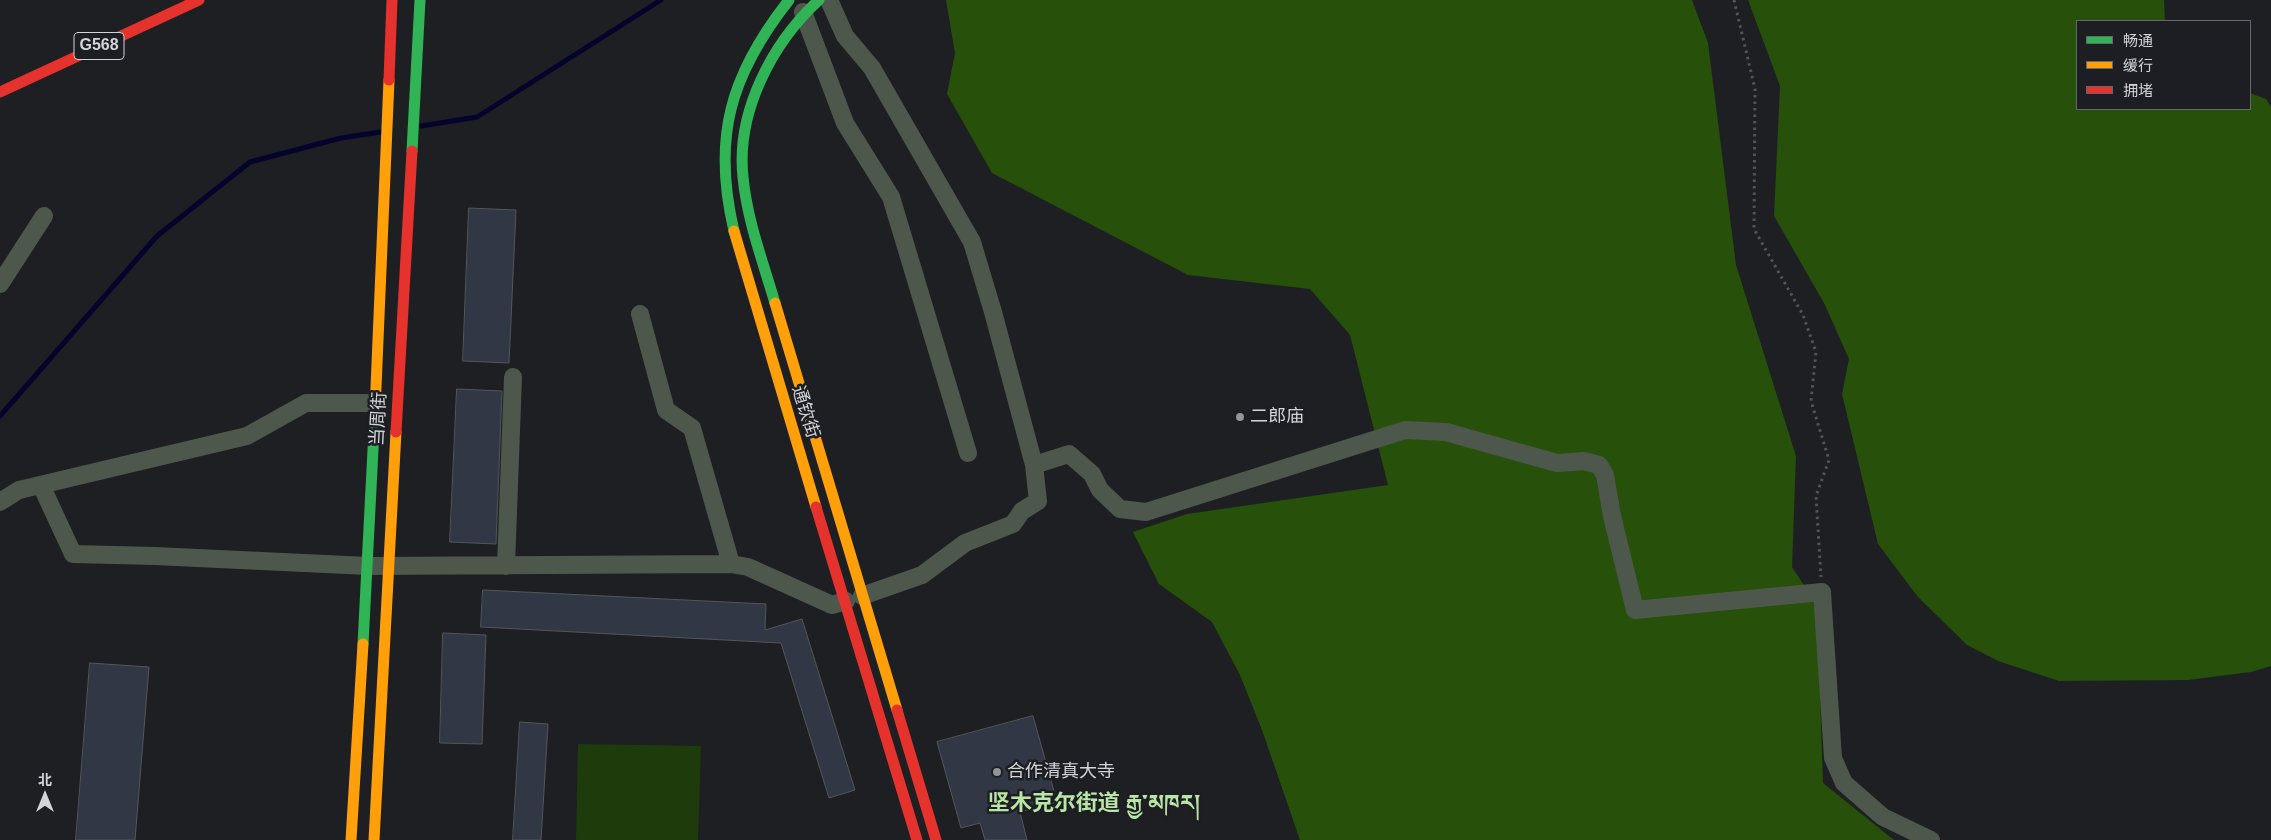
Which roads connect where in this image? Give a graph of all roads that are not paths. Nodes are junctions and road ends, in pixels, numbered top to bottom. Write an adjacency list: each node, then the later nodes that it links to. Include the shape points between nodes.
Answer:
1 (199, 0): 8 (main road, G568)
2 (392, 0): 13 (main road, 当周街)
3 (420, 0): 19 (main road, 当周街)
4 (789, 0): 22 (main road, 通钦街, via 772,20 754,52 737,93 725,134 727,189 736,242 766,344)
5 (819, 0): 7 (main road)
6 (829, 0): 15 (street, via 845,36 872,68 972,242)
7 (803, 12): 14 (street, via 845,122 891,197); 22 (main road, via 757,92 743,138 742,161 753,230)
8 (0, 92)
9 (44, 216): 10 (street)
10 (0, 284)
11 (640, 314): 18 (street, via 666,410 692,428)
12 (514, 377): 21 (street)
13 (375, 403): 16 (street, via 306,403 247,436); 20 (main road, 当周街)
14 (968, 453)
15 (1034, 466): 22 (street, via 1038,501 1022,511 1013,524 965,543 922,575); 27 (street, via 1069,454 1092,474 1100,490 1120,509 1146,512 1405,430 1446,432 1557,464 1584,461 1600,465 1605,475 1635,610 1822,592 1830,730 1833,758 1840,774 1844,783 1883,817)
16 (41, 485): 17 (street, via 18,490); 20 (street, via 73,554)
17 (0, 502)
18 (731, 564): 21 (street); 22 (street, via 748,567 832,605)
19 (390, 565): 20 (street); 21 (street); 24 (main road, 当周街)
20 (368, 566): 23 (main road, 当周街)
21 (506, 566)
22 (854, 598): 25 (main road, 通钦街); 26 (main road)
23 (351, 840)
24 (374, 840)
25 (917, 840)
26 (936, 840)
27 (1931, 840)

